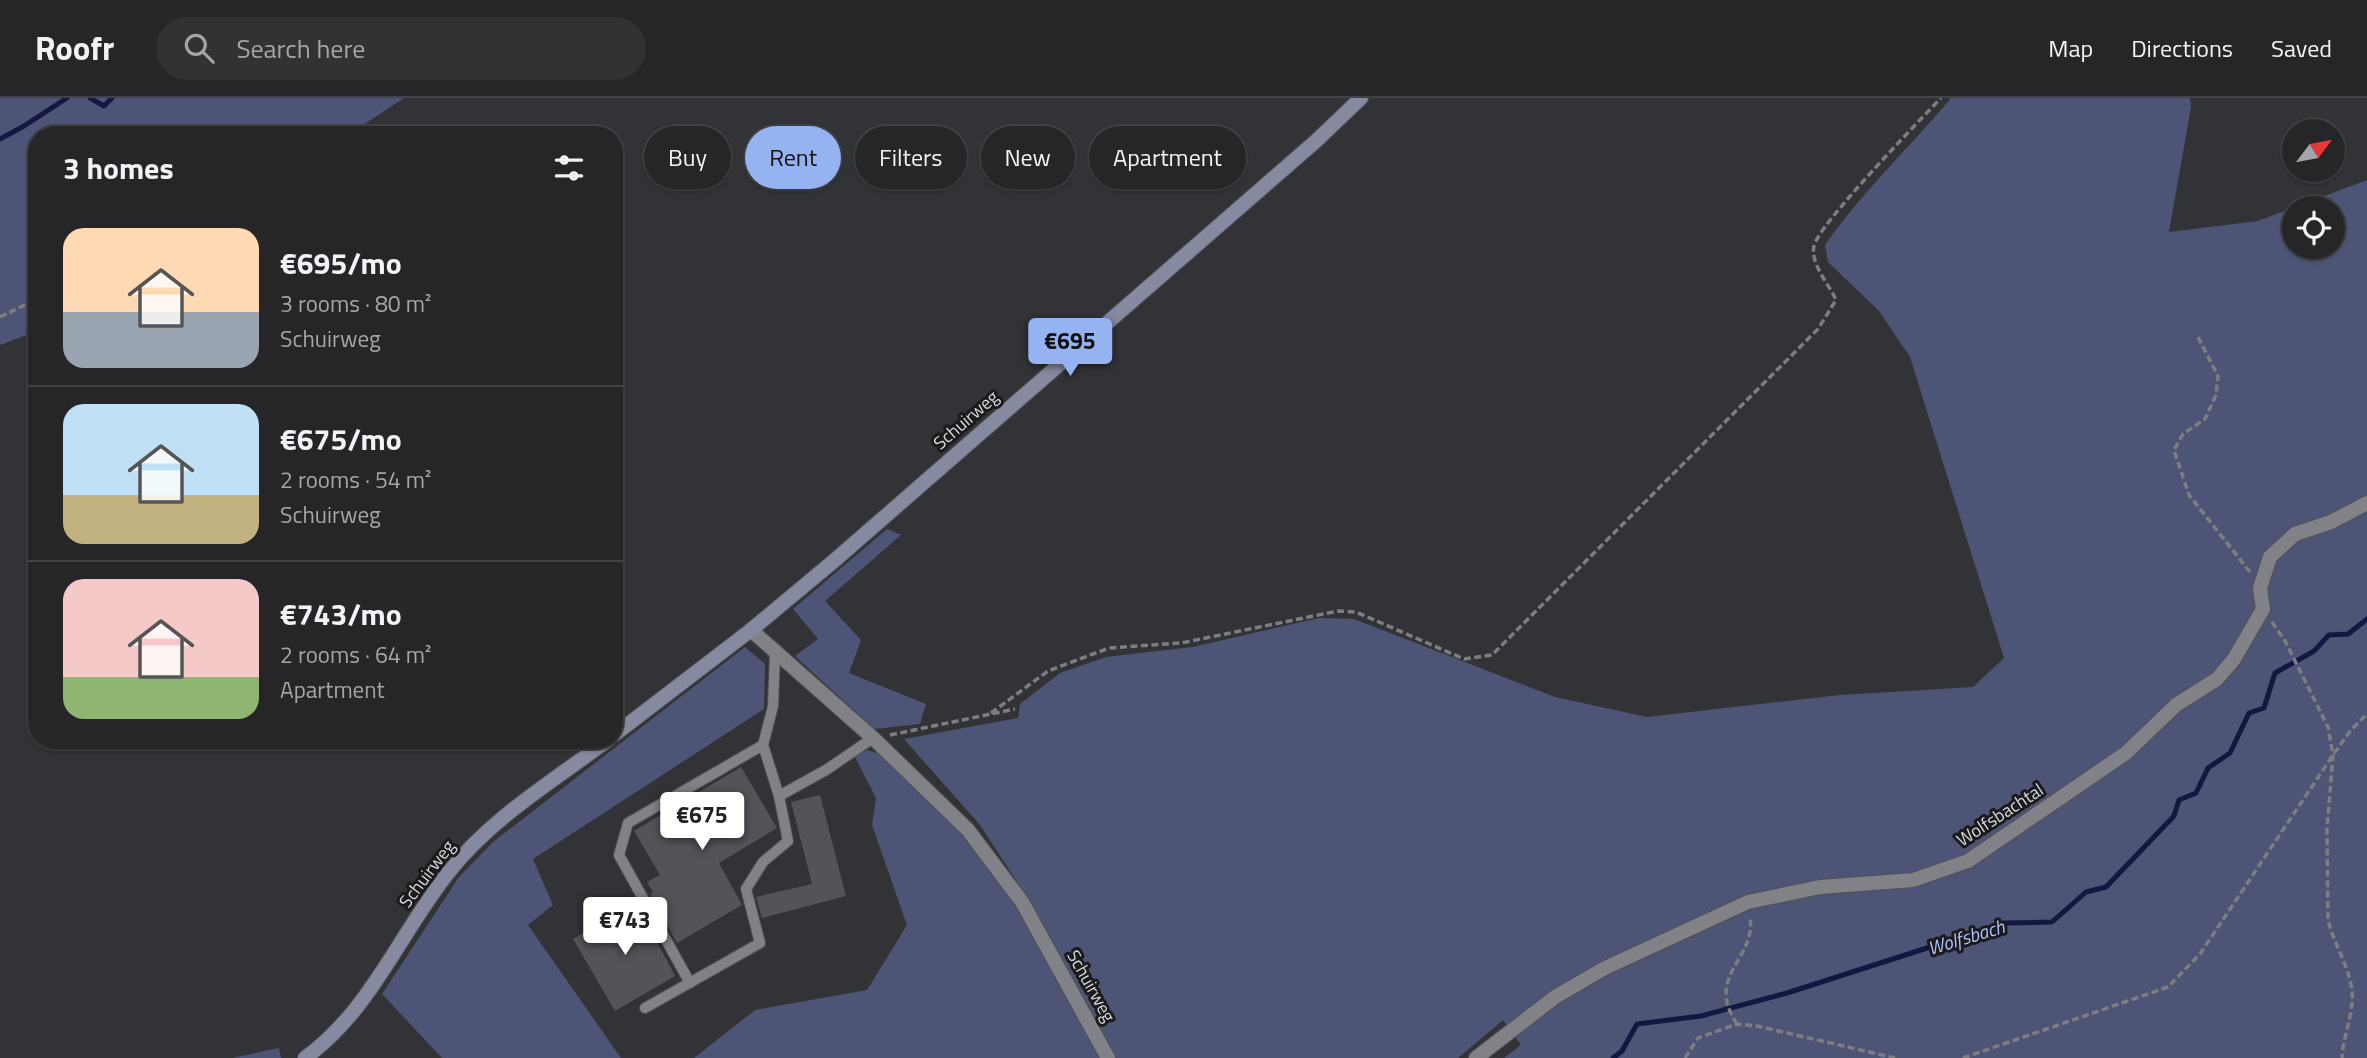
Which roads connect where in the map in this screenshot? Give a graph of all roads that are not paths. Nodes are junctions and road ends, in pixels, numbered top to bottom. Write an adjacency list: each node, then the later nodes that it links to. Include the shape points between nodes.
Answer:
1 (1361, 98): 3 (main road, Schuirweg)
2 (2367, 503): 14 (street, Wolfsbachtal, via 2295,534 2270,556 2260,588 2263,609 2234,659 2217,678 2176,705 2126,753 1968,861 1913,880 1821,887 1748,902 1605,968 1565,991)
3 (751, 629): 4 (street, Schuirweg); 5 (main road, Schuirweg)
4 (775, 653): 6 (street, Schuirweg); 7 (lane, via 773,706)
5 (623, 728)
6 (873, 738): 9 (lane); 13 (street, Schuirweg, via 968,830 1022,902)
7 (763, 745): 9 (lane); 10 (lane, via 628,823 619,855)
8 (596, 749): 12 (main road, Schuirweg, via 470,848 447,874 344,1025)
9 (779, 796): 10 (lane, via 788,841 763,862 746,890 760,943)
10 (690, 983): 11 (lane)
11 (645, 1008)
12 (304, 1058)
13 (1108, 1058)
14 (1476, 1058)

